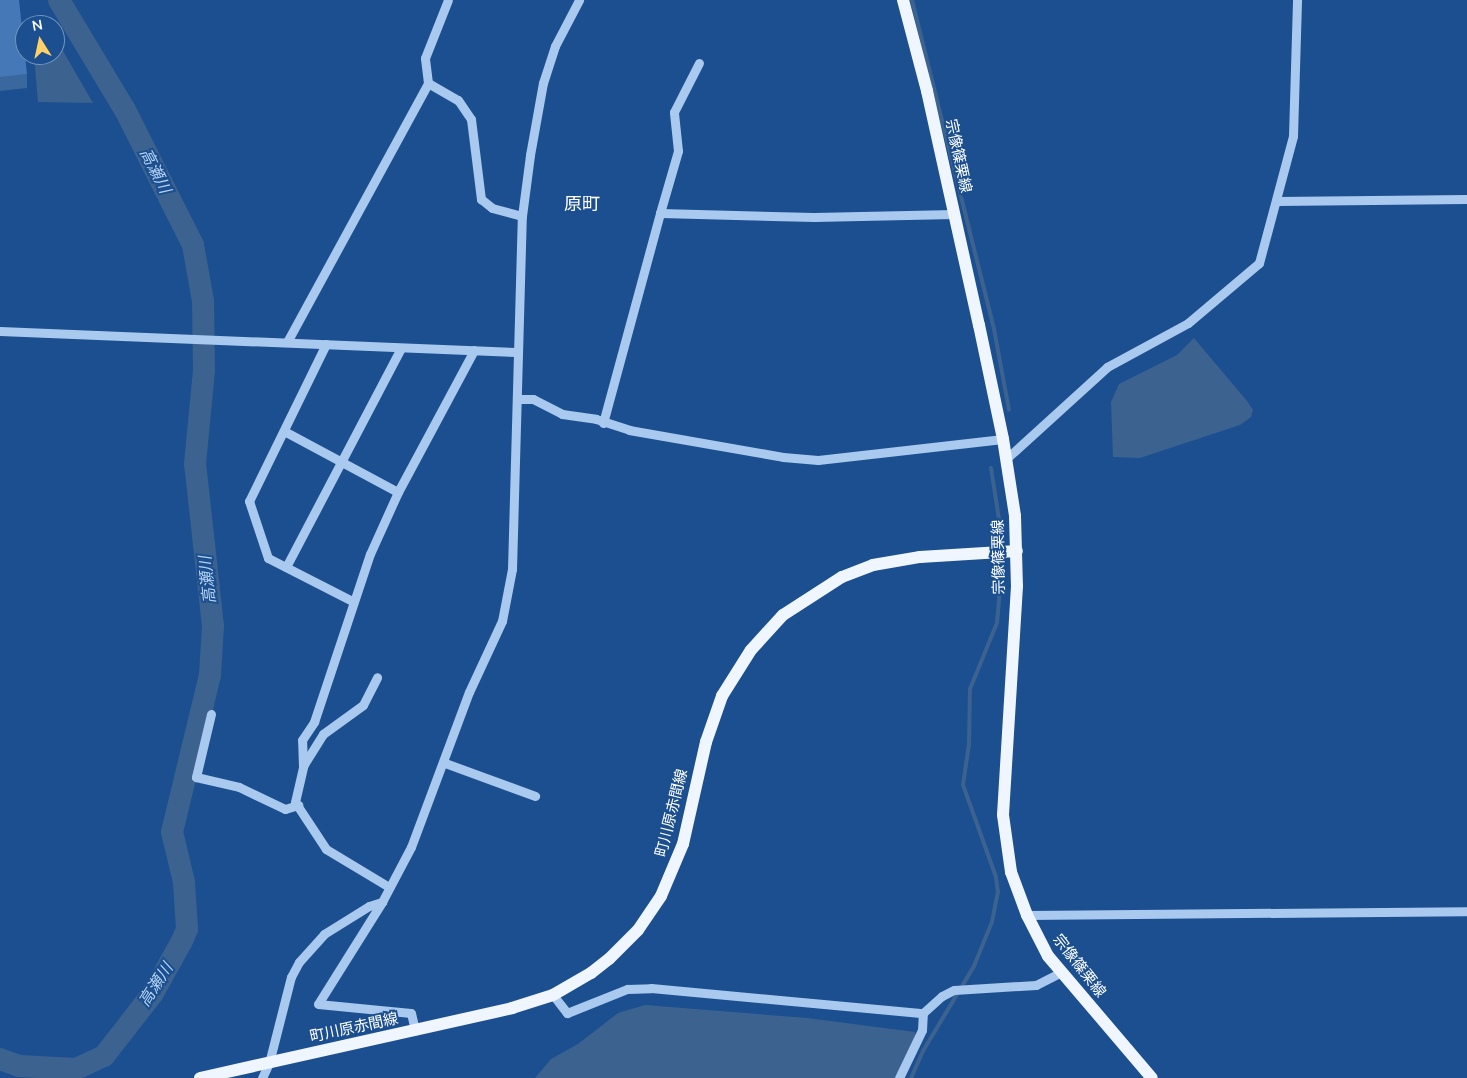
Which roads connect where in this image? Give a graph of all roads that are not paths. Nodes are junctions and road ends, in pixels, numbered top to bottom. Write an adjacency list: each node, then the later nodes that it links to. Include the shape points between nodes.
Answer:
1 (448, 0): 6 (street, via 425,58)
2 (579, 0): 11 (street, via 554,46 543,83)
3 (903, 0): 10 (main road, 宗像篠栗線)
4 (1297, 0): 8 (street, via 1293,136)
5 (699, 63): 9 (street, via 674,112 678,151)
6 (428, 84): 11 (street, via 458,100 471,119 481,199 492,208); 13 (street)
7 (1467, 199): 8 (street)
8 (1277, 200): 22 (street, via 1259,263 1188,324 1107,368)
9 (660, 213): 10 (street, via 814,217); 19 (street)
10 (954, 214): 21 (main road, 宗像篠栗線)
11 (522, 216): 17 (street)
12 (0, 331): 13 (street)
13 (287, 342): 14 (street)
14 (326, 344): 15 (street); 20 (street)
15 (401, 348): 16 (street); 23 (street)
16 (474, 350): 17 (street); 24 (street)
17 (518, 352): 18 (street)
18 (517, 400): 19 (street, via 533,399 562,414 596,419); 30 (street, via 512,569 502,621 468,692)
19 (603, 424): 21 (street, via 783,457 818,460)
20 (284, 431): 23 (street); 26 (street, via 249,501 268,558)
21 (1003, 439): 22 (main road, 宗像篠栗線)
22 (1006, 459): 25 (main road, 宗像篠栗線)
23 (341, 461): 24 (street); 26 (street)
24 (398, 492): 27 (street)
25 (1017, 551): 37 (main road, 宗像篠栗線, via 1003,815 1011,872); 39 (main road, 町川原赤間線, via 920,557 874,565 842,577 783,615 751,650 722,696 706,742 684,844 661,896 638,930 609,959)
26 (286, 567): 27 (street)
27 (352, 601): 31 (street, via 314,722 302,740)
28 (377, 677): 31 (street, via 363,705 323,734)
29 (211, 714): 33 (street, via 196,777 239,787 286,809)
30 (444, 763): 32 (street); 34 (street, via 411,847)
31 (303, 766): 33 (street, via 295,802)
32 (535, 796)
33 (298, 805): 34 (street, via 326,850)
34 (389, 887): 35 (street)
35 (382, 902): 41 (street, via 318,1004 411,1013); 42 (street, via 369,906 324,934 299,962 291,977)
36 (1467, 911): 37 (street)
37 (1027, 915): 38 (main road, 宗像篠栗線)
38 (1061, 972): 40 (street, via 1036,985 948,991); 46 (main road, 宗像篠栗線)
39 (553, 995): 40 (street, via 568,1013 627,989 651,988); 41 (main road, 町川原赤間線)
40 (923, 1013): 45 (street, via 922,1030)
41 (415, 1031): 42 (main road, 町川原赤間線)
42 (269, 1063): 43 (main road, 町川原赤間線); 44 (street)
43 (200, 1078)
44 (262, 1078)
45 (899, 1078)
46 (1152, 1078)

